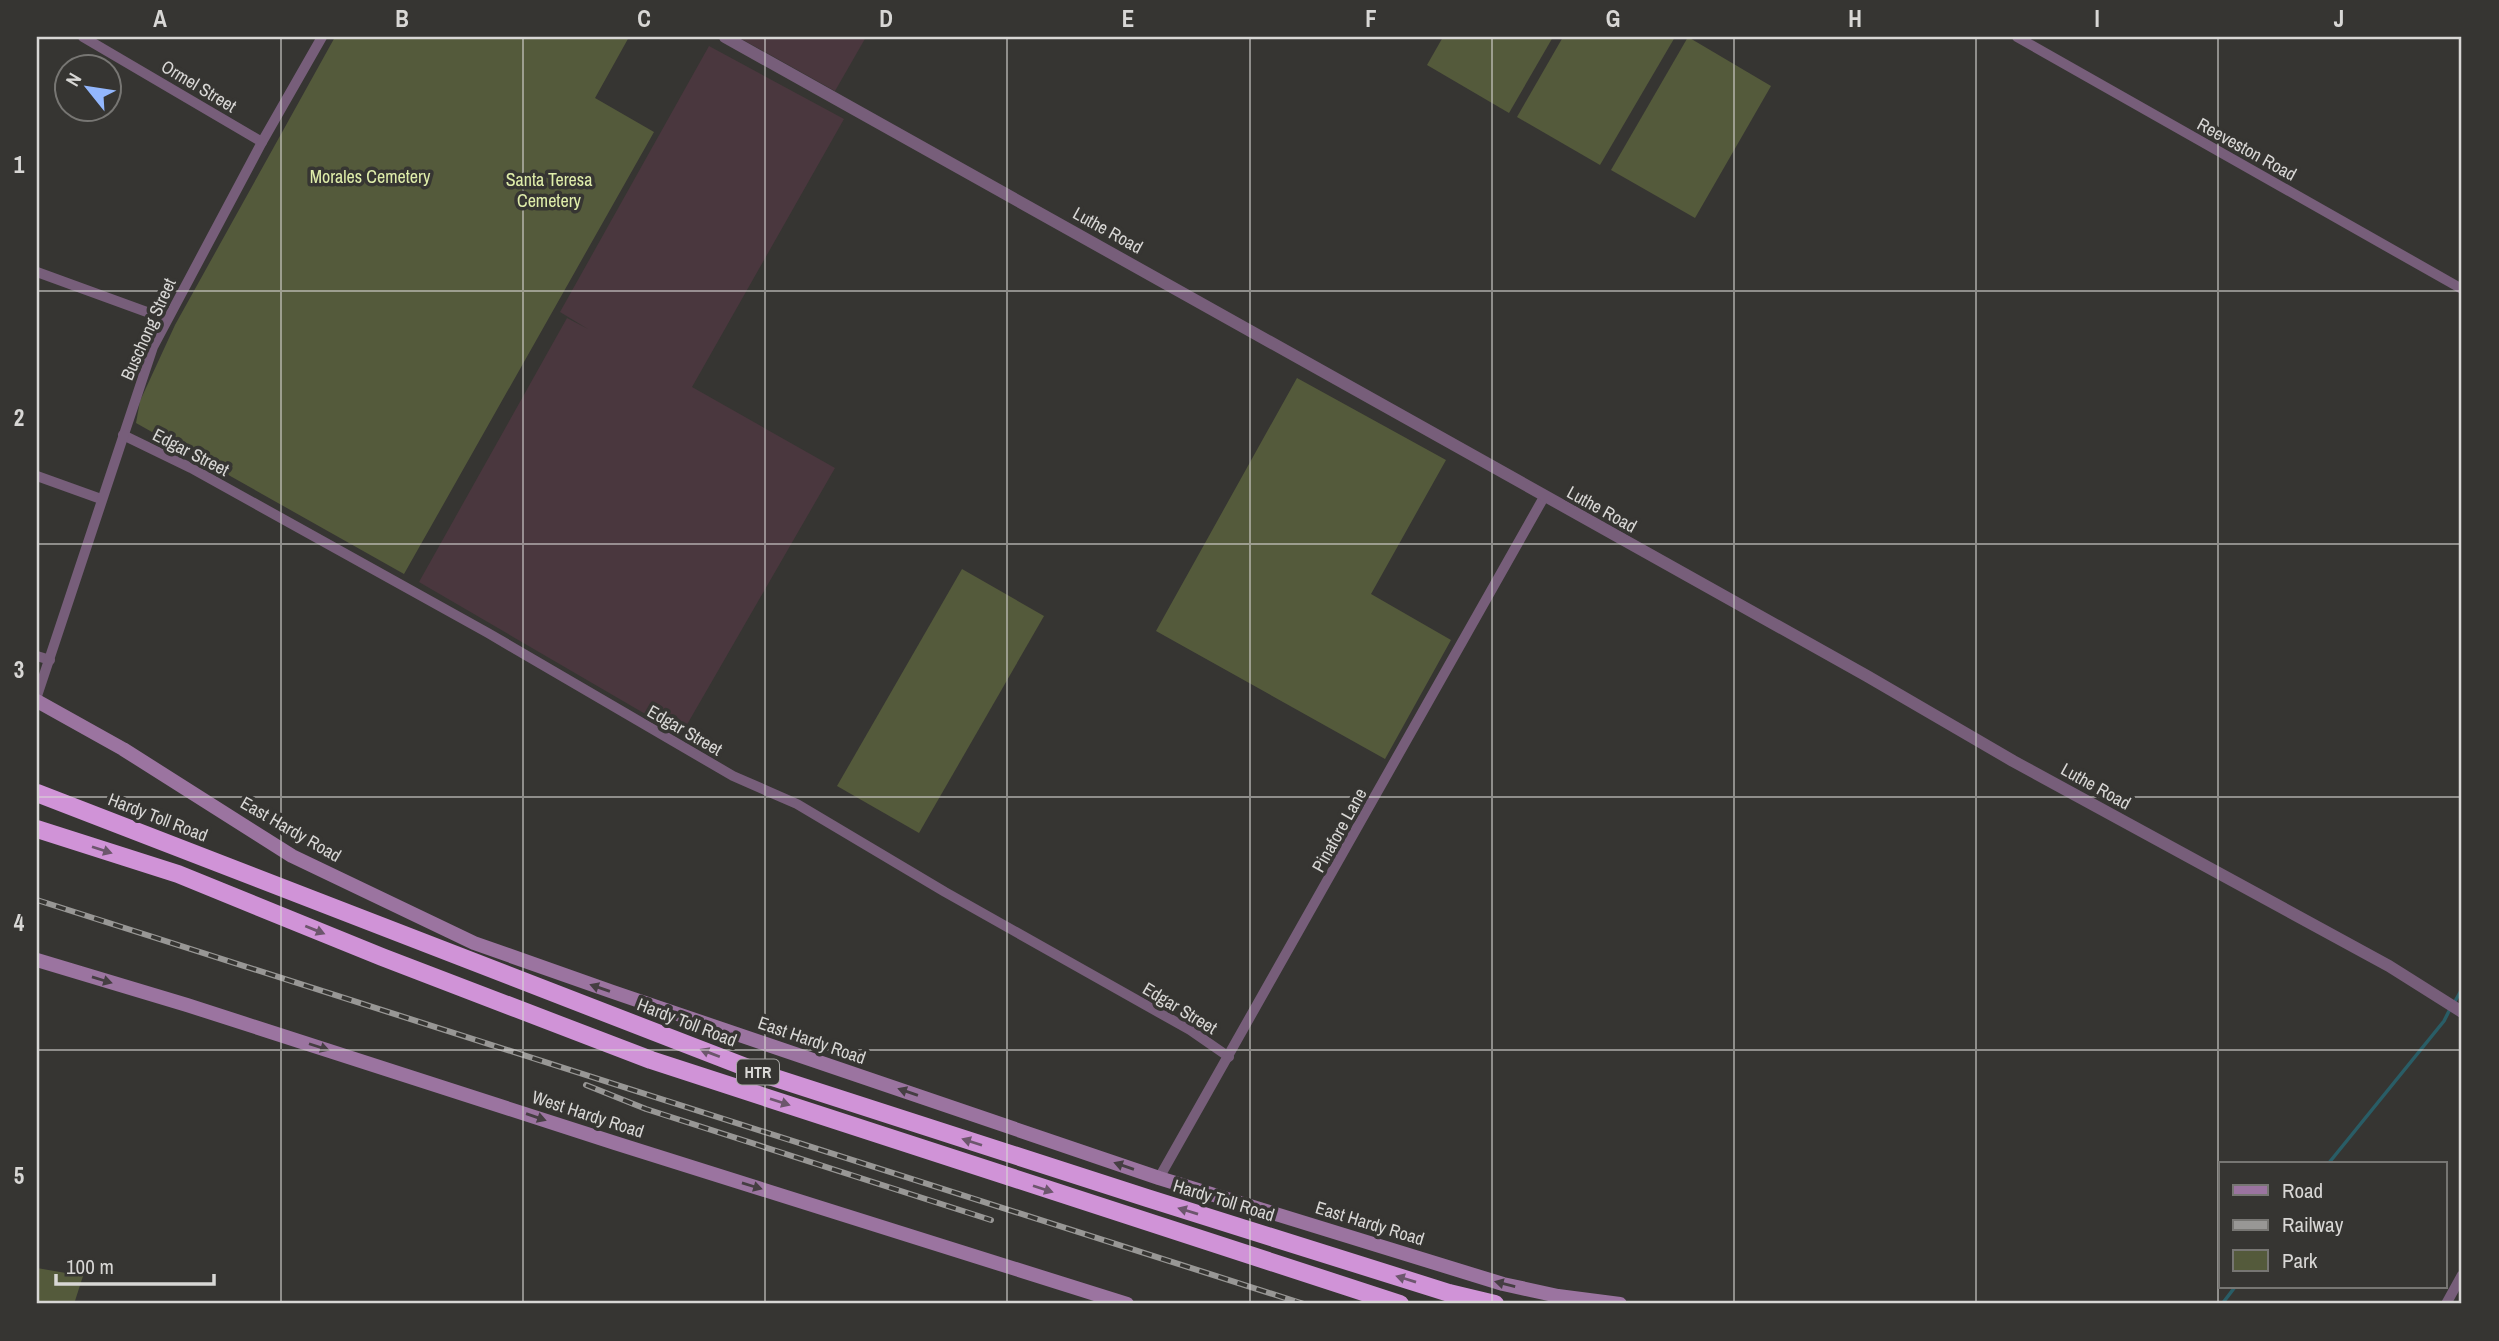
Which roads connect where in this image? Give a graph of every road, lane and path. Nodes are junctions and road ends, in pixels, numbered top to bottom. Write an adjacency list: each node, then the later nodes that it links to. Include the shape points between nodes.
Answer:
1 (83, 37): 5 (street, Ormel Street)
2 (322, 37): 5 (street, Buschong Street)
3 (724, 37): 11 (street, Luthe Road)
4 (2017, 37): 7 (street, Reeveston Road)
5 (262, 142): 8 (street, Buschong Street)
6 (37, 272): 8 (street)
7 (2462, 289)
8 (166, 319): 9 (street, Buschong Street, via 141,377)
9 (124, 435): 12 (street, Buschong Street); 21 (street, Edgar Street, via 488,633 733,776 797,804)
10 (37, 476): 12 (street)
11 (1544, 497): 20 (street, Luthe Road); 21 (street, Pinafore Lane)
12 (101, 499): 14 (street, Buschong Street)
13 (37, 656): 14 (street)
14 (50, 660): 15 (street, Buschong Street)
15 (37, 696)
16 (37, 701): 22 (main road, East Hardy Road, one-way to 16, via 474,943 292,856 123,749)
17 (37, 793): 26 (highway, Hardy Toll Road / HTR, one-way to 17, via 766,1075)
18 (37, 829): 25 (highway, HTR, one-way to 25, via 178,874 652,1060)
19 (37, 960): 24 (main road, West Hardy Road, one-way to 24)
20 (2462, 1012)
21 (1229, 1056): 22 (street, Pinafore Lane)
22 (1159, 1178): 27 (main road, East Hardy Road, one-way to 22, via 1503,1284)
23 (2462, 1275): 28 (street)
24 (1127, 1304)
25 (1400, 1304)
26 (1495, 1304)
27 (1620, 1304)
28 (2446, 1304)

